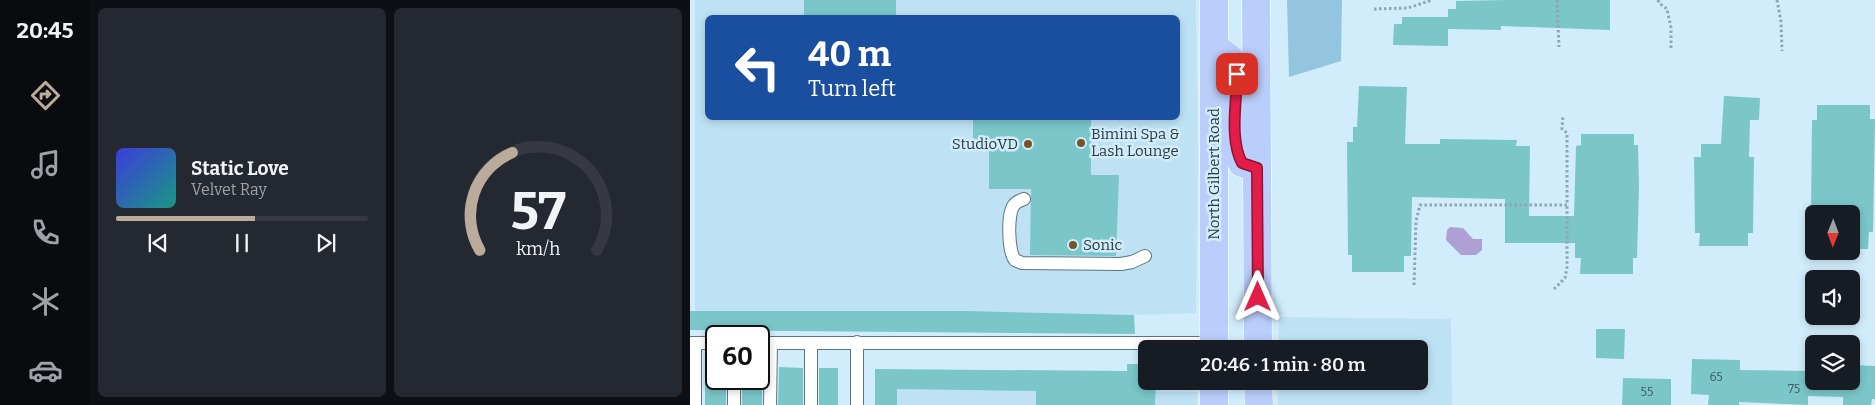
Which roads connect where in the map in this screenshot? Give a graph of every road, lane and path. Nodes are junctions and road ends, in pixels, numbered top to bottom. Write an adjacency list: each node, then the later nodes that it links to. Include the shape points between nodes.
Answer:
1 (1214, 0): 9 (main road, North Gilbert Road)
2 (1256, 0): 13 (main road)
3 (1432, 0): 7 (path, via 1408,8)
4 (1556, 0): 8 (path)
5 (1658, 0): 10 (path, via 1667,9)
6 (1777, 0): 11 (path, via 1782,22)
7 (1374, 9)
8 (1559, 47)
9 (1215, 48): 13 (main road, via 1231,60 1237,74 1238,155 1242,163); 19 (main road, North Gilbert Road)
10 (1671, 50)
11 (1782, 51)
12 (1562, 115): 15 (path, via 1562,129 1567,133)
13 (1257, 168): 20 (main road)
14 (1024, 199): 16 (lane, via 1015,203 1010,211 1010,246 1015,260 1022,263 1121,264)
15 (1566, 205): 17 (path, via 1420,204 1416,221); 18 (path, via 1567,267 1565,278)
16 (1145, 256)
17 (1414, 285)
18 (1554, 289)
19 (1214, 340)
20 (1258, 340)
21 (770, 342): 22 (lane)
22 (811, 342): 23 (lane); 33 (lane)
23 (857, 342): 25 (lane); 34 (lane)
24 (693, 343): 30 (lane)
25 (1138, 345)
26 (734, 390): 31 (lane)
27 (769, 390): 32 (lane)
28 (1214, 390): 35 (main road)
29 (1258, 390): 36 (main road)
30 (695, 405)
31 (734, 405)
32 (770, 405)
33 (811, 405)
34 (857, 405)
35 (1214, 405)
36 (1259, 405)

